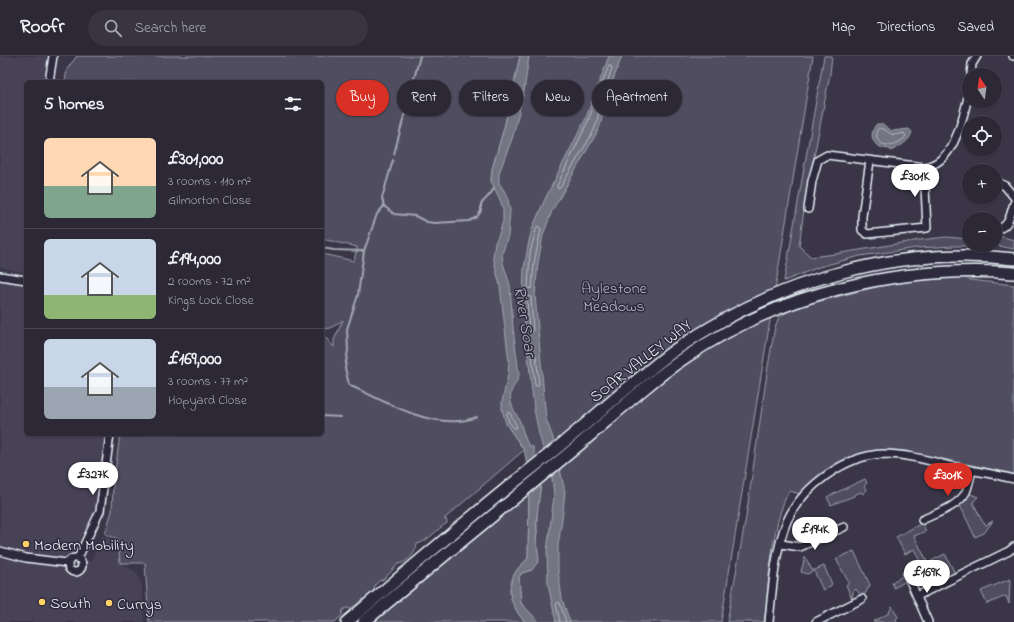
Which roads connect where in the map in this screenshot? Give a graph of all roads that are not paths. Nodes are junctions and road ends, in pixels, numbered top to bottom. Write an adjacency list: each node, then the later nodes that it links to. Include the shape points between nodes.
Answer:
1 (53, 56): 4 (street)
2 (977, 56): 3 (street)
3 (972, 68)
4 (49, 80)
5 (965, 108): 7 (street, via 960,129 948,150 940,160)
6 (870, 161): 7 (street); 7 (street, via 862,216 862,230 867,234 927,228); 11 (street, via 827,155 818,160)
7 (924, 166)
8 (1002, 184): 9 (street)
9 (1014, 197)
10 (1014, 202): 12 (street, via 1009,221)
11 (808, 209)
12 (1002, 228)
13 (1014, 259): 30 (highway, SOAR VALLEY WAY, via 947,256 890,261 792,288 757,302 715,324 676,349 621,393)
14 (1014, 273): 31 (highway, SOAR VALLEY WAY, via 956,272 869,282 792,302 721,334 685,357 641,391)
15 (0, 276): 16 (street)
16 (24, 280)
17 (110, 436): 25 (street, via 100,511)
18 (972, 471): 19 (street); 20 (street, via 966,492 958,501); 22 (street, via 897,455 876,455 852,462 821,478 806,491 790,516)
19 (1014, 479)
20 (922, 520)
21 (844, 527): 22 (street, via 800,547)
22 (781, 544): 32 (street, via 774,576)
23 (1014, 548): 28 (street)
24 (0, 551): 26 (street, via 26,558)
25 (78, 558): 26 (street, via 72,558); 26 (street, via 82,565 77,571 69,569)
26 (67, 563)
27 (907, 574): 28 (street)
28 (917, 596): 34 (street)
29 (862, 599): 33 (street)
30 (347, 622)
31 (364, 622)
32 (769, 622)
33 (816, 622)
34 (928, 622)

